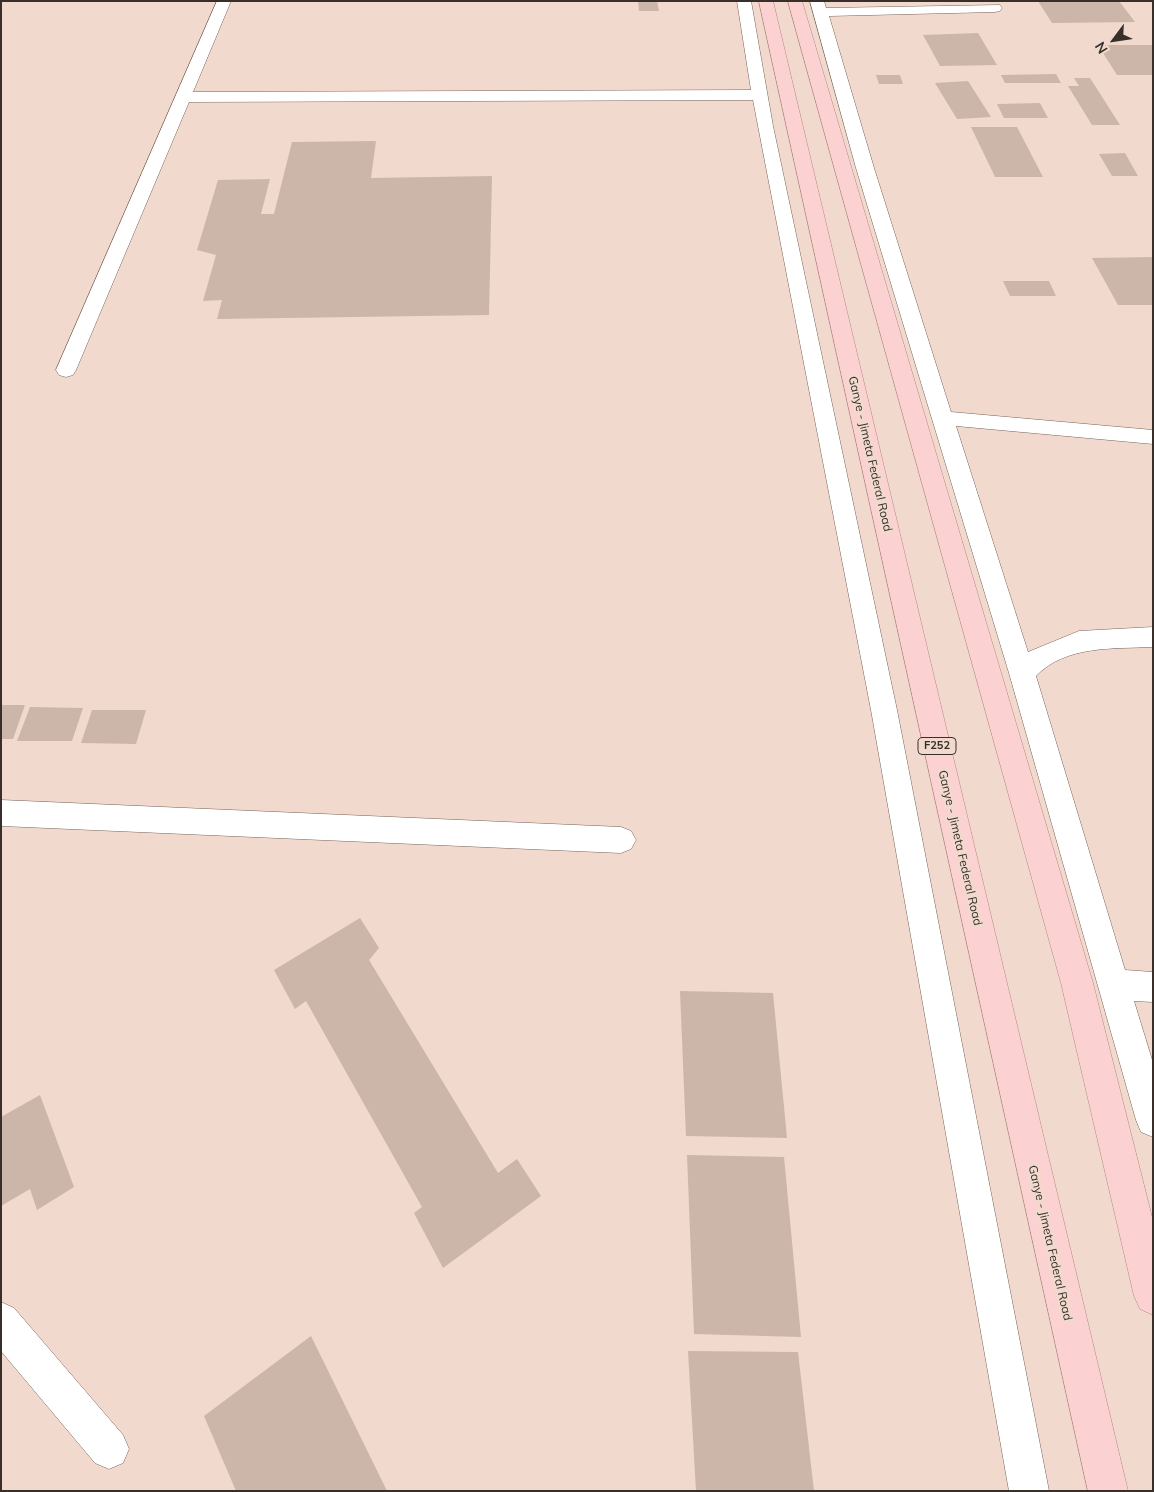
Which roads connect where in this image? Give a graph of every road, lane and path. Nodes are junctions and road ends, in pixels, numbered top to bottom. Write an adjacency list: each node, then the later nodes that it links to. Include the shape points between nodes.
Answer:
1 (224, 1): 8 (street)
2 (744, 1): 7 (street)
3 (766, 1): 23 (main road, Ganye - Jimeta Federal Road / F252)
4 (795, 1): 19 (main road, via 1075,973)
5 (819, 7): 6 (street); 10 (street, via 865,168)
6 (995, 8)
7 (760, 95): 8 (street); 22 (street, via 884,710)
8 (183, 97): 9 (street)
9 (66, 370)
10 (944, 418): 11 (street); 13 (street)
11 (1153, 436)
12 (1153, 637): 13 (street, via 1079,641 1034,661)
13 (1022, 673): 16 (street)
14 (1, 813): 15 (street)
15 (621, 840)
16 (1114, 985): 17 (street); 18 (street)
17 (1153, 987)
18 (1153, 1120)
19 (1153, 1296)
20 (1, 1321): 21 (street)
21 (109, 1448)
22 (1029, 1491)
23 (1108, 1491)

